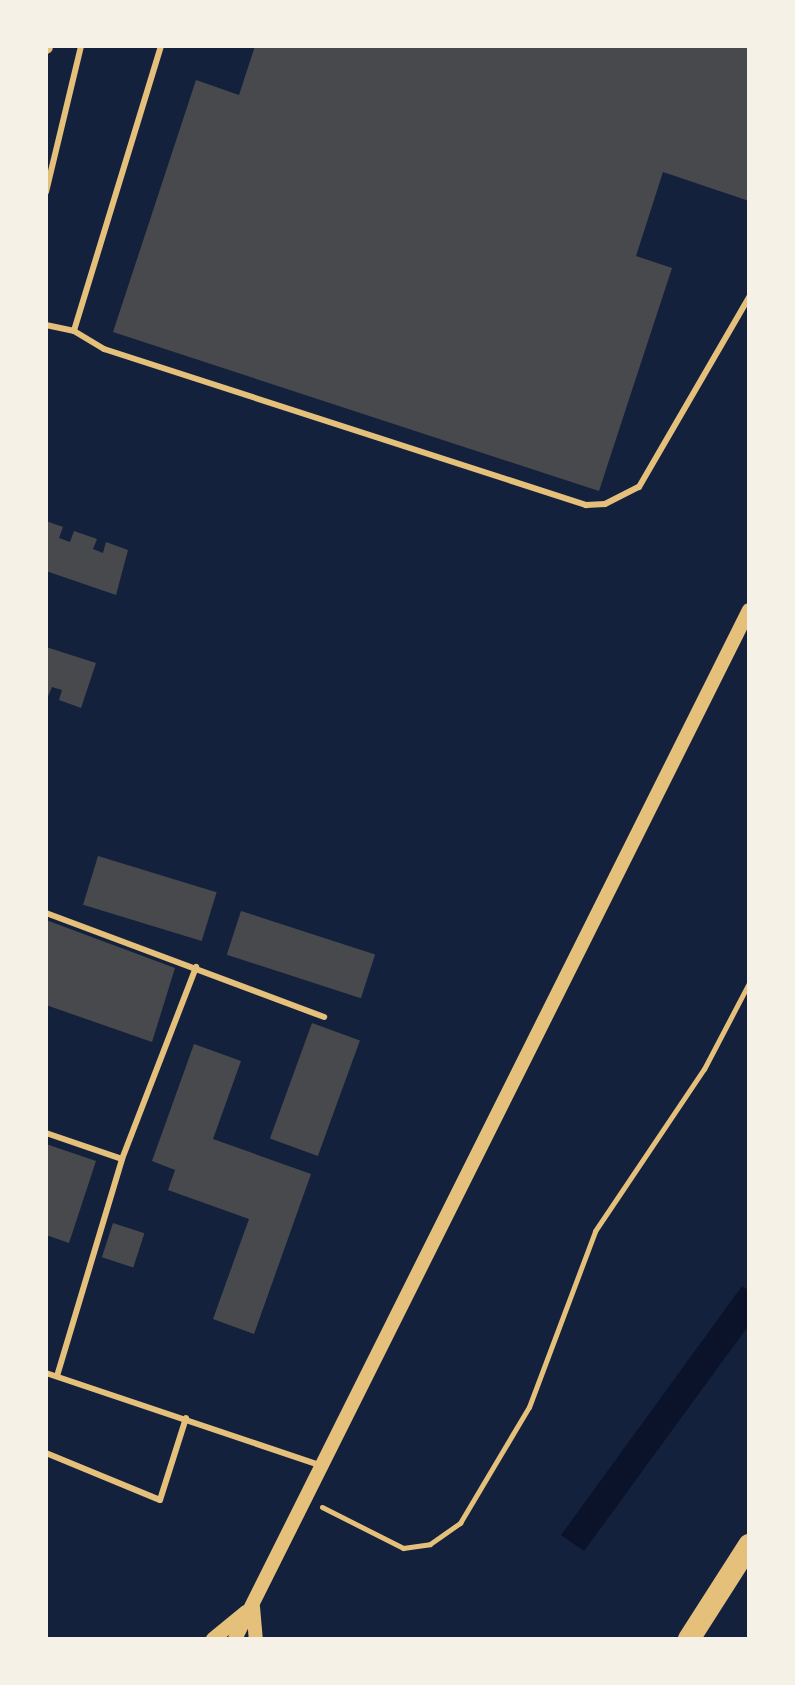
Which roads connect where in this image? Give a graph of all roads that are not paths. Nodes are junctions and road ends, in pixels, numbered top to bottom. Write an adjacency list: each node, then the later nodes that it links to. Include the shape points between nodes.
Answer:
1 (81, 46): 3 (lane)
2 (161, 46): 6 (lane)
3 (46, 192)
4 (749, 297): 6 (lane, via 639,487 605,504 586,505 104,349)
5 (46, 325): 6 (lane)
6 (74, 331)
7 (749, 610): 17 (street)
8 (46, 913): 9 (lane)
9 (196, 967): 10 (lane); 12 (lane)
10 (324, 1017)
11 (46, 1133): 12 (lane)
12 (122, 1159): 14 (lane)
13 (46, 1373): 14 (lane)
14 (57, 1376): 15 (lane)
15 (186, 1418): 16 (lane, via 160,1500); 17 (lane)
16 (46, 1453)
17 (324, 1467): 19 (street)
18 (749, 1545): 23 (highway)
19 (253, 1607): 20 (street); 21 (street); 22 (street)
20 (213, 1639)
21 (235, 1639)
22 (256, 1639)
23 (689, 1639)

